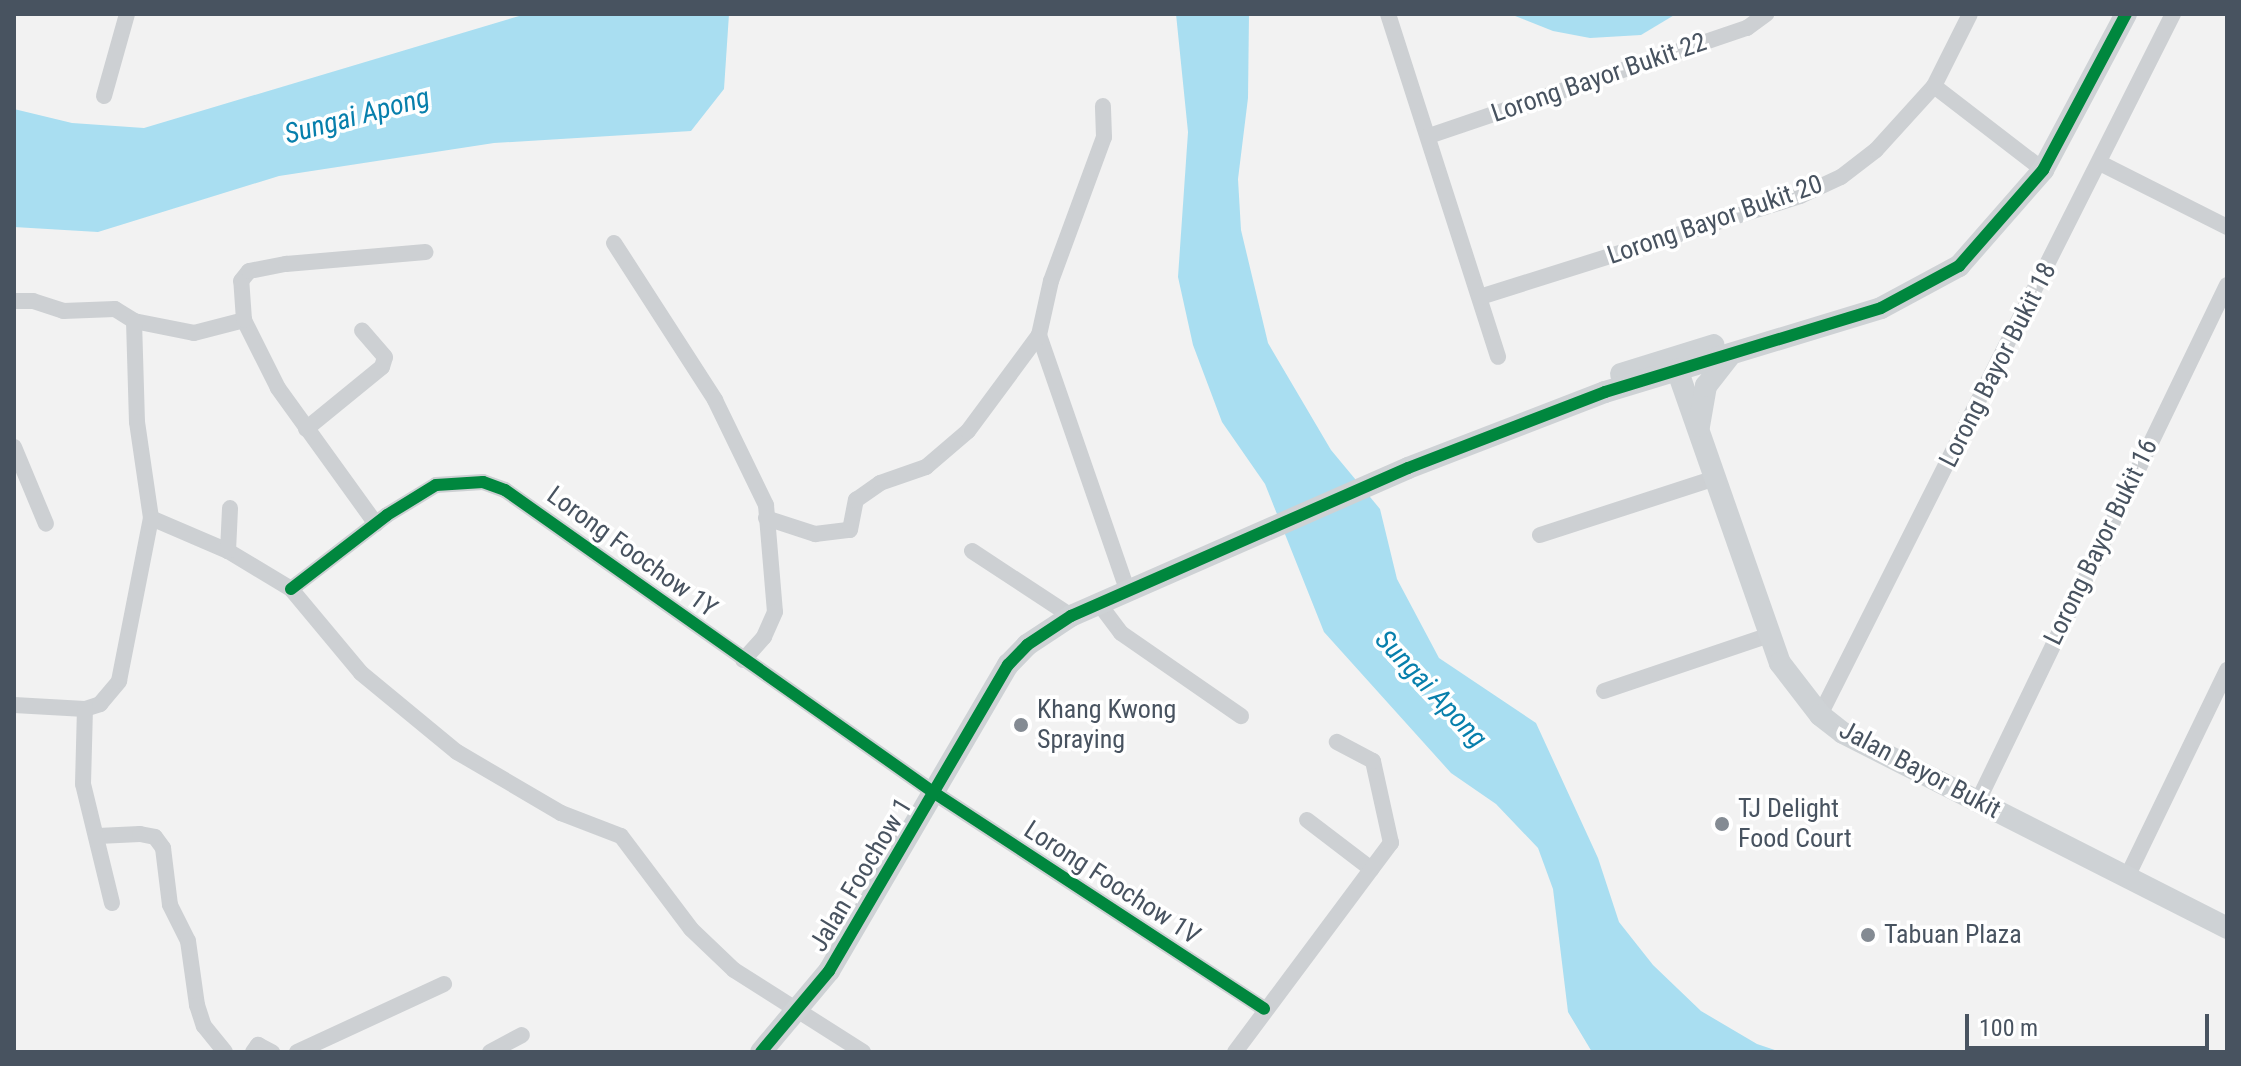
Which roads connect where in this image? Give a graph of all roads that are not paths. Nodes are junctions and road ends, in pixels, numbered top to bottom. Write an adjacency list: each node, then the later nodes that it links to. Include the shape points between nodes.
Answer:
1 (127, 14): 8 (street)
2 (1388, 14): 10 (street)
3 (1766, 14): 10 (street, Lorong Bayor Bukit 22, via 1747,28)
4 (1970, 14): 7 (street, Lorong Bayor Bukit 20)
5 (2126, 14): 12 (street)
6 (2173, 14): 11 (street, Lorong Bayor Bukit 18)
7 (1934, 86): 12 (street); 17 (street, Lorong Bayor Bukit 20, via 1876,150 1841,177 1800,196)
8 (104, 96)
9 (1103, 106): 22 (street, via 1104,137 1051,281)
10 (1429, 136): 17 (street)
11 (2100, 163): 13 (street); 49 (street, Lorong Bayor Bukit 18)
12 (2043, 170): 23 (street, via 1959,266 1881,308)
13 (2227, 227)
14 (614, 243): 33 (street, via 744,452 766,505)
15 (425, 252): 19 (street, via 249,271 241,281)
16 (2227, 285): 53 (street, Lorong Bayor Bukit 16)
17 (1480, 297): 24 (street)
18 (14, 301): 20 (street, via 63,311 115,309)
19 (244, 320): 20 (street, via 194,333); 27 (street)
20 (134, 321): 32 (street, via 137,422)
21 (362, 331): 27 (street, via 385,357 382,367)
22 (1039, 335): 33 (street, via 952,448 926,467 880,483 856,500 850,530 815,534); 40 (street)
23 (1739, 351): 25 (street); 26 (street, via 1724,342 1634,369 1615,377); 28 (street, via 1706,386)
24 (1498, 357)
25 (1678, 372): 26 (street); 28 (street, Jalan Bayor Bukit)
26 (1612, 390): 28 (street, via 1662,392 1683,404); 40 (street, Jalan Foochow 1, via 1408,468)
27 (306, 429): 35 (street)
28 (1699, 430): 30 (street, Jalan Bayor Bukit)
29 (14, 447): 34 (street)
30 (1715, 478): 36 (street); 43 (street, Jalan Bayor Bukit)
31 (230, 508): 37 (street)
32 (151, 518): 37 (street); 48 (street, via 119,681 100,704)
33 (766, 518): 44 (street, via 775,612 764,637)
34 (46, 524)
35 (376, 524): 39 (street, Lorong Foochow 1Y); 44 (street, Lorong Foochow 1Y, via 436,485 483,482 505,490)
36 (1540, 535)
37 (228, 551): 39 (street)
38 (972, 551): 42 (street)
39 (291, 589): 61 (street, via 382,692 475,764 561,813 621,836 691,929 734,970)
40 (1128, 592): 41 (street, Jalan Foochow 1)
41 (1100, 605): 42 (street, Jalan Foochow 1); 50 (street, via 1121,633)
42 (1071, 616): 52 (street, Jalan Foochow 1, via 1027,645 1008,665)
43 (1769, 635): 46 (street); 49 (street, Jalan Bayor Bukit, via 1795,688)
44 (743, 660): 52 (street, Lorong Foochow 1Y)
45 (2227, 670): 57 (street)
46 (1604, 691)
47 (14, 705): 48 (street)
48 (85, 709): 55 (street, via 83,784)
49 (1820, 715): 53 (street, Jalan Bayor Bukit, via 1843,733)
50 (1241, 716)
51 (1337, 742): 56 (street, via 1373,761 1380,779 1391,843)
52 (936, 794): 61 (street, Jalan Foochow 1, via 829,971); 62 (street, Lorong Foochow 1V)
53 (1978, 801): 57 (street, Jalan Bayor Bukit)
54 (1307, 820): 56 (street)
55 (98, 836): 58 (street); 64 (street, via 140,834 155,837 163,848 170,905 188,941 197,1005 204,1026)
56 (1371, 869): 62 (street)
57 (2127, 877): 59 (street, Jalan Bayor Bukit)
58 (112, 903)
59 (2227, 928)
60 (444, 984): 67 (street)
61 (800, 1009): 69 (street, Jalan Foochow 1); 70 (street)
62 (1264, 1009): 71 (street)
63 (522, 1035): 68 (street)
64 (225, 1052)
65 (253, 1052): 66 (street, via 258,1045)
66 (272, 1052)
67 (297, 1052)
68 (490, 1052)
69 (761, 1052)
70 (863, 1052)
71 (1235, 1052)

